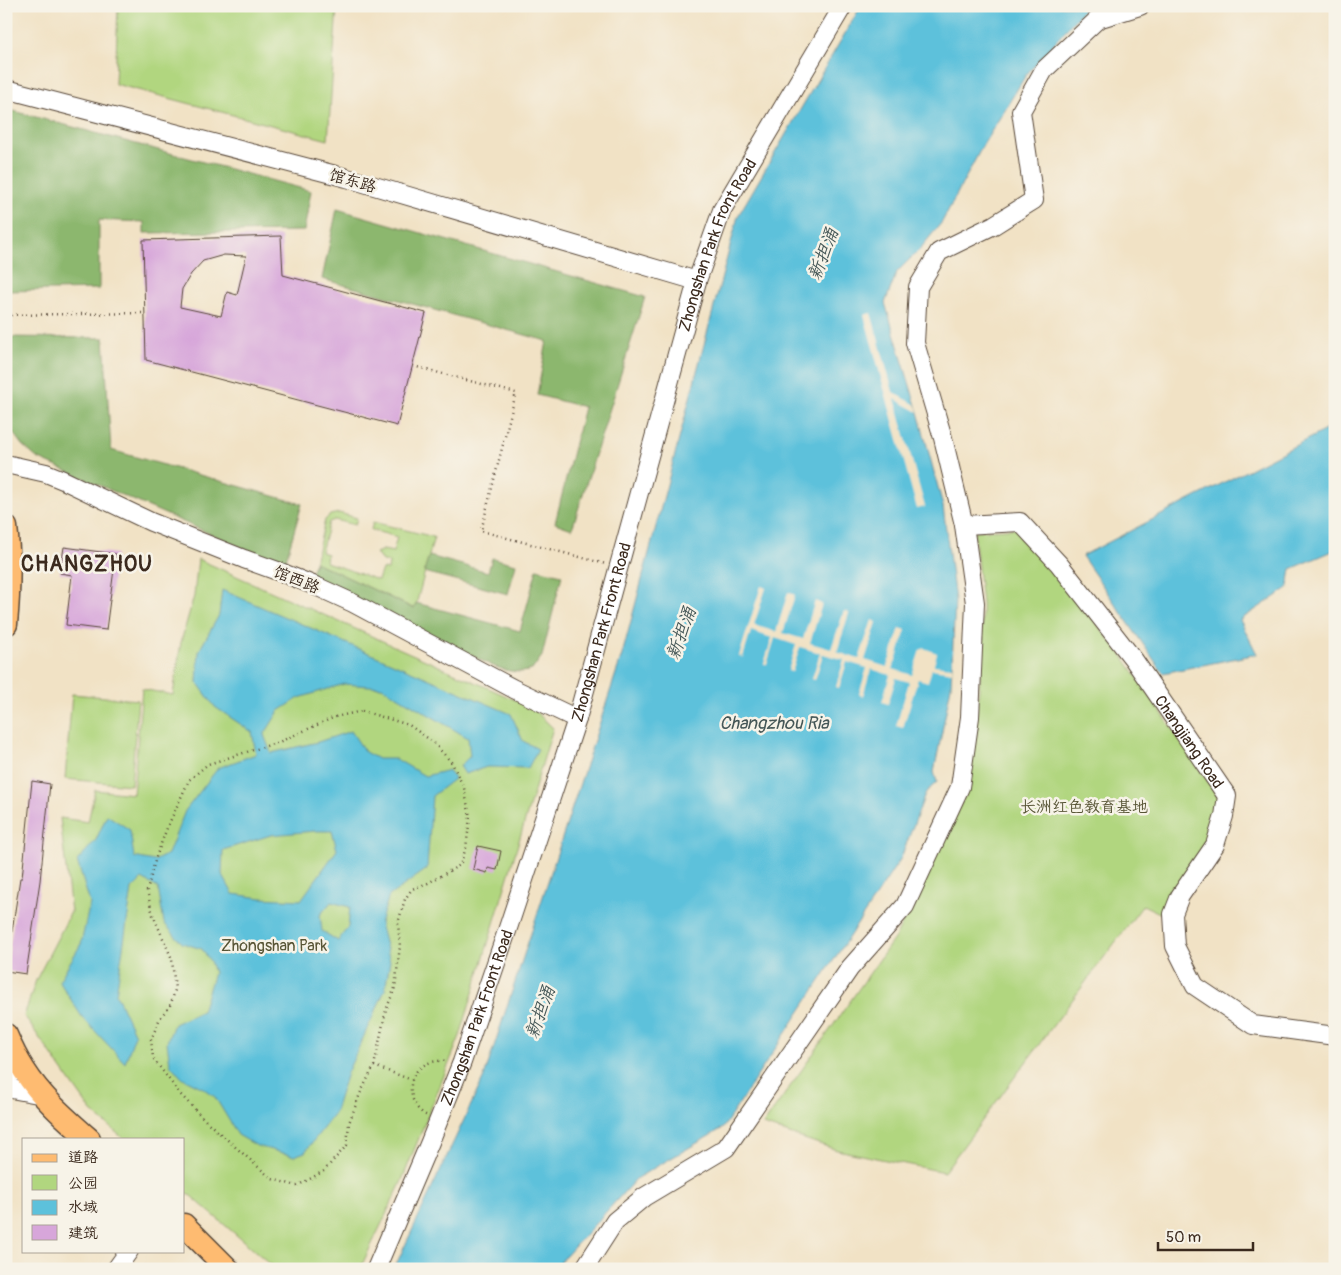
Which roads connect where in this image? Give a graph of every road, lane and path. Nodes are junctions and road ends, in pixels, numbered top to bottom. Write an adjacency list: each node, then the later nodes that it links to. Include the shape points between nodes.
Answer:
1 (843, 6): 4 (street, Zhongshan Park Front Road, via 722,210)
2 (1140, 6): 9 (street, via 1098,19 1044,70 1021,111 1034,200 994,225 939,252 918,287 915,342)
3 (6, 89): 4 (street, 馆东路, via 347,178)
4 (697, 281): 12 (street, Zhongshan Park Front Road)
5 (144, 313): 6 (path)
6 (6, 314)
7 (413, 366): 12 (path, via 516,393 480,531)
8 (6, 464): 14 (street, 馆西路, via 46,473 152,522 318,587)
9 (964, 525): 15 (street, Changjiang Road, via 1020,522 1059,564 1134,660 1227,796 1215,846 1180,896 1173,914 1175,946 1195,986 1253,1025); 30 (street, via 975,604 970,717 960,787 905,906 850,968 726,1148 644,1197 615,1221)
10 (6, 527): 11 (main road)
11 (7, 534): 13 (main road)
12 (619, 567): 14 (street, Zhongshan Park Front Road)
13 (6, 624)
14 (577, 719): 17 (street, Zhongshan Park Front Road)
15 (1335, 1036)
16 (7, 1040): 19 (main road)
17 (460, 1065): 20 (path, via 438,1060 417,1071); 23 (street, Zhongshan Park Front Road)
18 (374, 1066): 18 (path, via 386,1010 395,988 400,946 398,923 405,899 412,889 460,865 470,817 460,779 452,763 433,742 409,725 362,712 335,717 279,742 208,764 189,780 156,858 148,892 172,959 175,990 151,1040 153,1058 180,1094 207,1122 272,1179 297,1186 324,1171 348,1145 349,1123); 20 (path)
19 (15, 1072): 22 (main road)
20 (412, 1080): 23 (path, via 414,1104 422,1114)
21 (6, 1088): 22 (street)
22 (43, 1094): 24 (main road)
23 (438, 1122): 29 (street, Zhongshan Park Front Road)
24 (88, 1138)
25 (185, 1226): 28 (main road)
26 (128, 1252): 27 (street)
27 (116, 1269)
28 (228, 1269)
29 (376, 1269)
30 (584, 1269)

